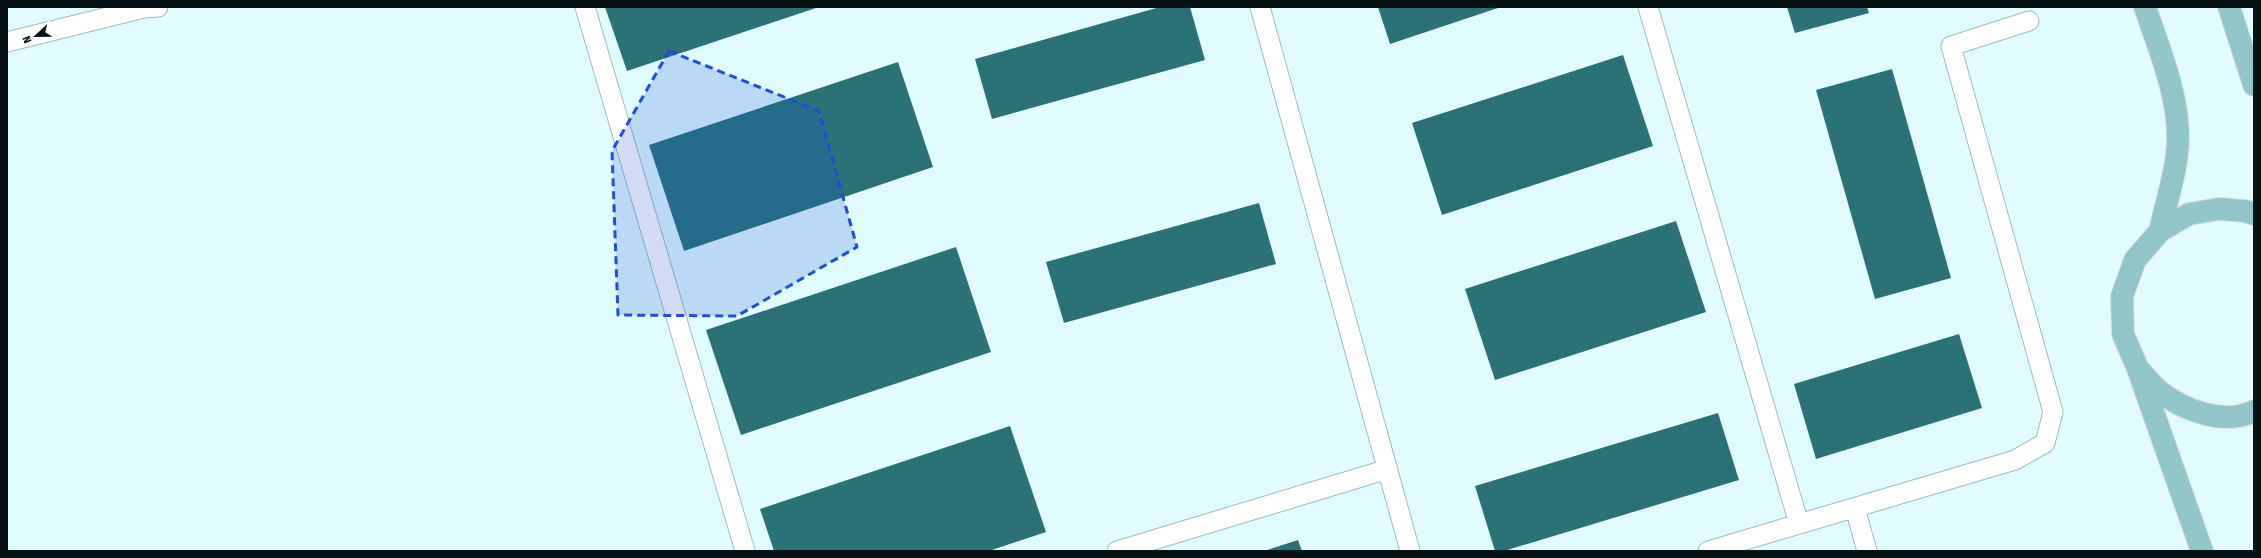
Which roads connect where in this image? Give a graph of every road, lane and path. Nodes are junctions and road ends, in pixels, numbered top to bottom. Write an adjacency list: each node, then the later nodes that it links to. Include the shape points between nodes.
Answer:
1 (158, 7): 8 (lane, via 144,8)
2 (585, 7): 17 (lane)
3 (1260, 7): 14 (lane)
4 (1648, 7): 16 (lane)
5 (2145, 7): 11 (main road, via 2176,110 2178,139)
6 (2229, 7): 9 (main road)
7 (2029, 22): 15 (lane, via 1951,46 2053,412 2044,443 2015,460)
8 (7, 42)
9 (2254, 85)
10 (2254, 214): 11 (main road, via 2220,209 2189,214)
11 (2160, 231): 12 (main road, via 2135,260 2122,296 2123,334)
12 (2138, 369): 13 (main road, via 2158,391 2178,404 2202,413 2231,416); 22 (main road)
13 (2254, 411)
14 (1388, 469): 18 (lane); 19 (lane)
15 (1855, 508): 16 (lane); 21 (lane)
16 (1799, 524): 20 (lane)
17 (744, 551)
18 (1117, 551)
19 (1410, 551)
20 (1708, 551)
21 (1867, 551)
22 (2202, 551)

